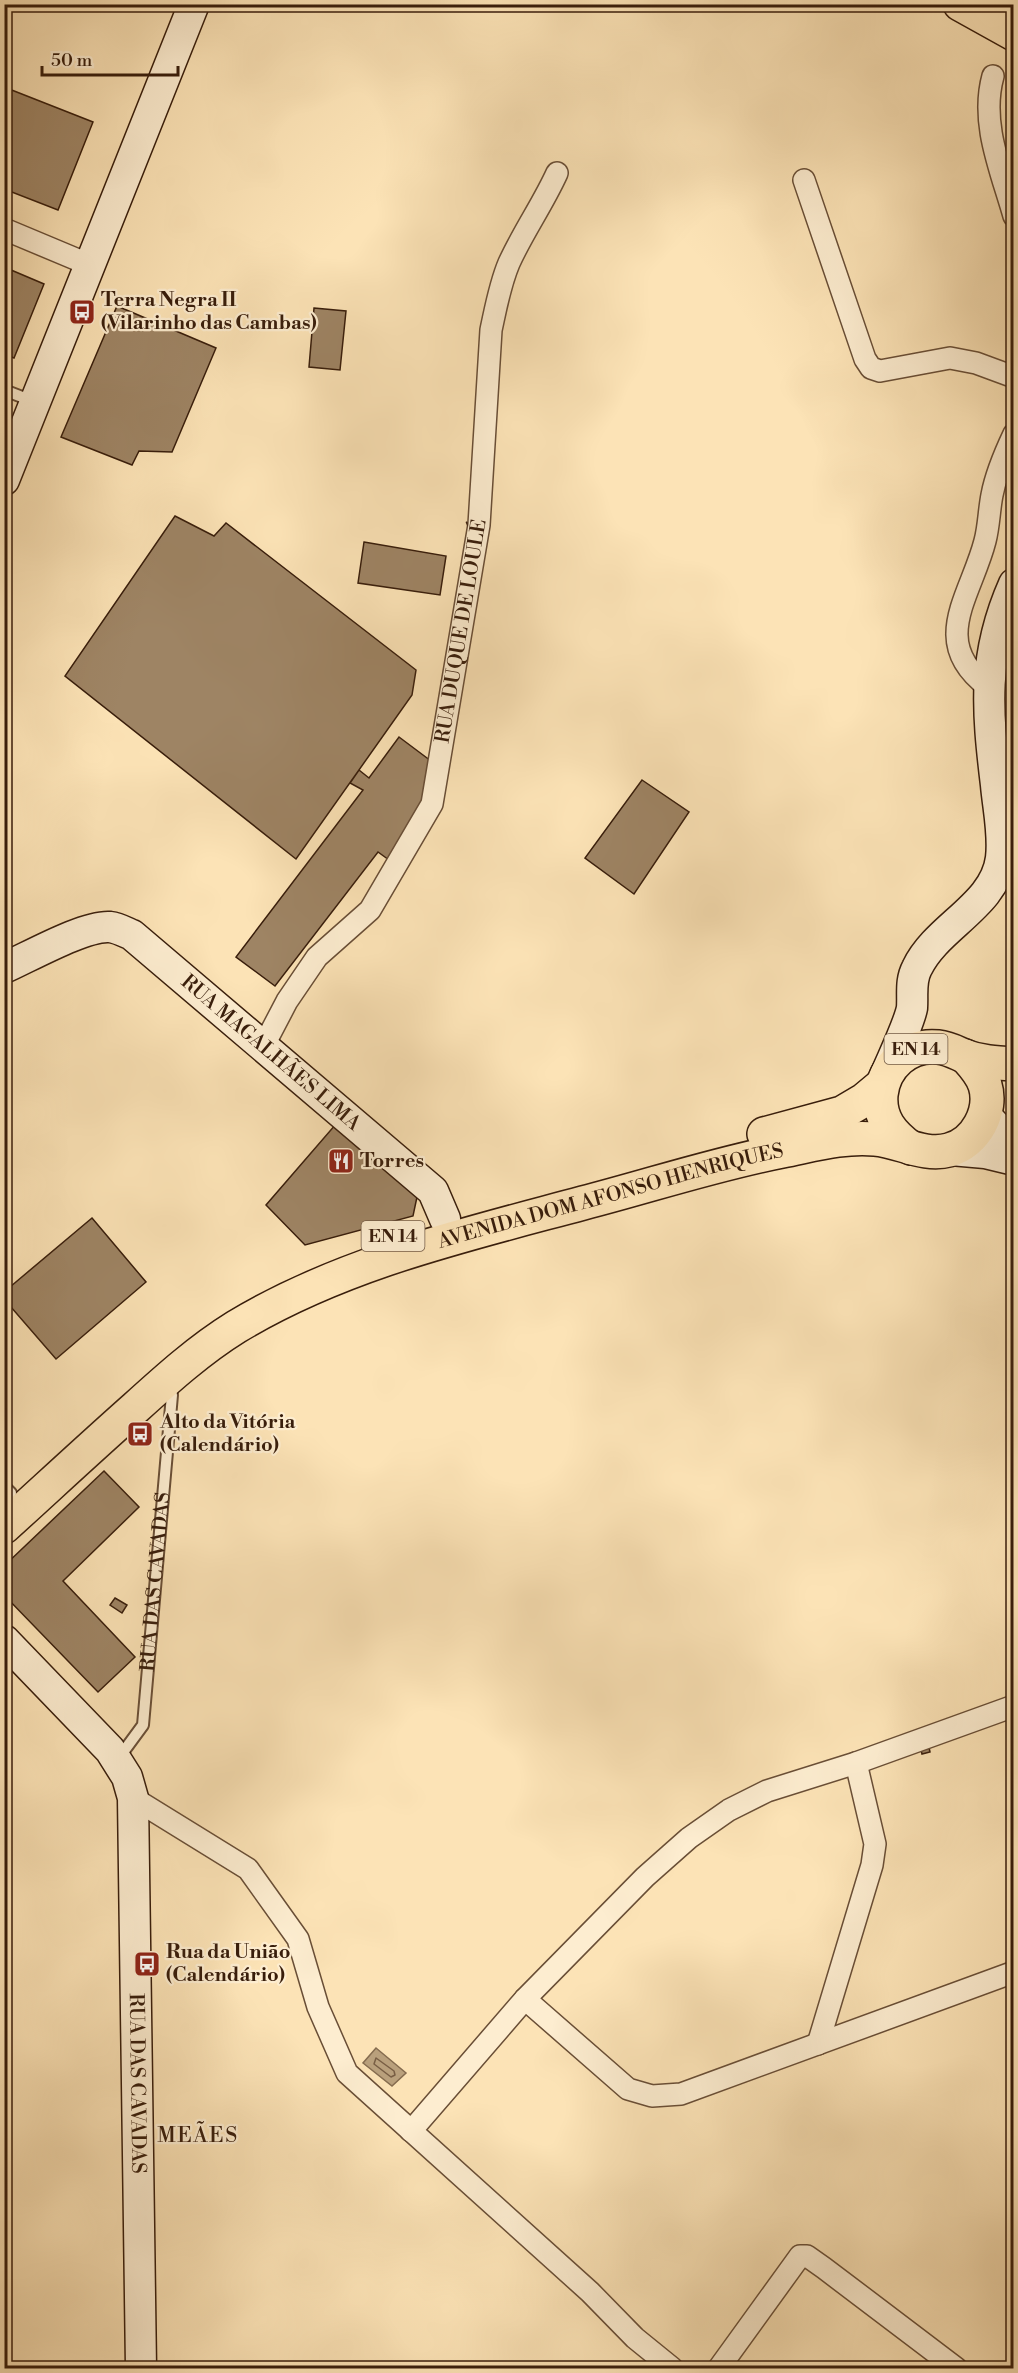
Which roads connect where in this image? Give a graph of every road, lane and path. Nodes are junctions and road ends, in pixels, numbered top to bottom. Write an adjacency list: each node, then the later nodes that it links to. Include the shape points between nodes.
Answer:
1 (194, 4): 9 (street)
2 (960, 4): 3 (main road)
3 (1014, 34)
4 (993, 76): 7 (street, via 987,110 990,133)
5 (557, 173): 19 (street, RUA DUQUE DE LOULÉ, via 509,262 491,330 478,525 432,804 370,910 317,957 287,1001)
6 (804, 180): 10 (street, via 871,368 880,371 950,358)
7 (1014, 216)
8 (4, 229): 9 (street)
9 (90, 265): 12 (street)
10 (1014, 377)
11 (4, 390): 12 (lane)
12 (35, 402): 14 (street)
13 (1014, 434): 16 (street, via 996,477 984,545 961,606 958,625 960,656 968,670)
14 (4, 480)
15 (1014, 584): 16 (street, via 995,635)
16 (988, 687): 18 (street, via 1002,842 999,870 983,895 916,968)
17 (4, 968): 19 (street, RUA MAGALHÃES LIMA, via 91,929 119,929 132,935)
18 (912, 1010): 20 (street); 22 (street)
19 (263, 1047): 28 (street, RUA MAGALHÃES LIMA, via 433,1191)
20 (957, 1052): 21 (main road, AVENIDA DOM AFONSO HENRIQUES / EN 14, via 991,1063); 22 (main road, AVENIDA DOM AFONSO HENRIQUES / EN 14, via 930,1047 912,1051 897,1061); 23 (main road, EN 14, via 978,1069)
21 (1014, 1064)
22 (884, 1080): 25 (main road, EN 14, via 880,1103 885,1121 895,1137); 28 (main road, AVENIDA DOM AFONSO HENRIQUES / EN 14, via 864,1100 842,1113)
23 (995, 1104): 24 (street); 26 (main road, via 966,1142)
24 (1014, 1145)
25 (910, 1148): 26 (main road, AVENIDA DOM AFONSO HENRIQUES / EN 14, via 930,1153); 29 (main road, AVENIDA DOM AFONSO HENRIQUES / EN 14, via 879,1139 847,1138 767,1154 400,1254 331,1278 235,1328 191,1358)
26 (951, 1150): 27 (street)
27 (1014, 1160)
28 (445, 1219): 30 (main road, AVENIDA DOM AFONSO HENRIQUES / EN 14, via 327,1259 224,1311 178,1344)
29 (164, 1395): 31 (main road, AVENIDA DOM AFONSO HENRIQUES / EN 14); 34 (lane, RUA DAS CAVADAS, via 143,1725)
30 (7, 1493)
31 (4, 1527)
32 (4, 1640): 34 (street, RUA DAS CAVADAS)
33 (1014, 1706): 35 (street)
34 (117, 1761): 36 (street, RUA DAS CAVADAS)
35 (856, 1763): 38 (street, via 767,1791 729,1810 689,1838); 39 (street, via 875,1844)
36 (133, 1798): 40 (street, via 248,1869 298,1939 318,2007 347,2073); 41 (street, RUA DAS CAVADAS)
37 (1014, 1972): 39 (street)
38 (525, 1999): 39 (street, via 628,2089 652,2096 681,2094); 40 (street)
39 (818, 2044)
40 (411, 2131): 42 (street, via 590,2292 634,2338)
41 (141, 2368)
42 (672, 2368)
43 (719, 2368): 44 (street, via 793,2264 800,2256 807,2256)
44 (956, 2368)

